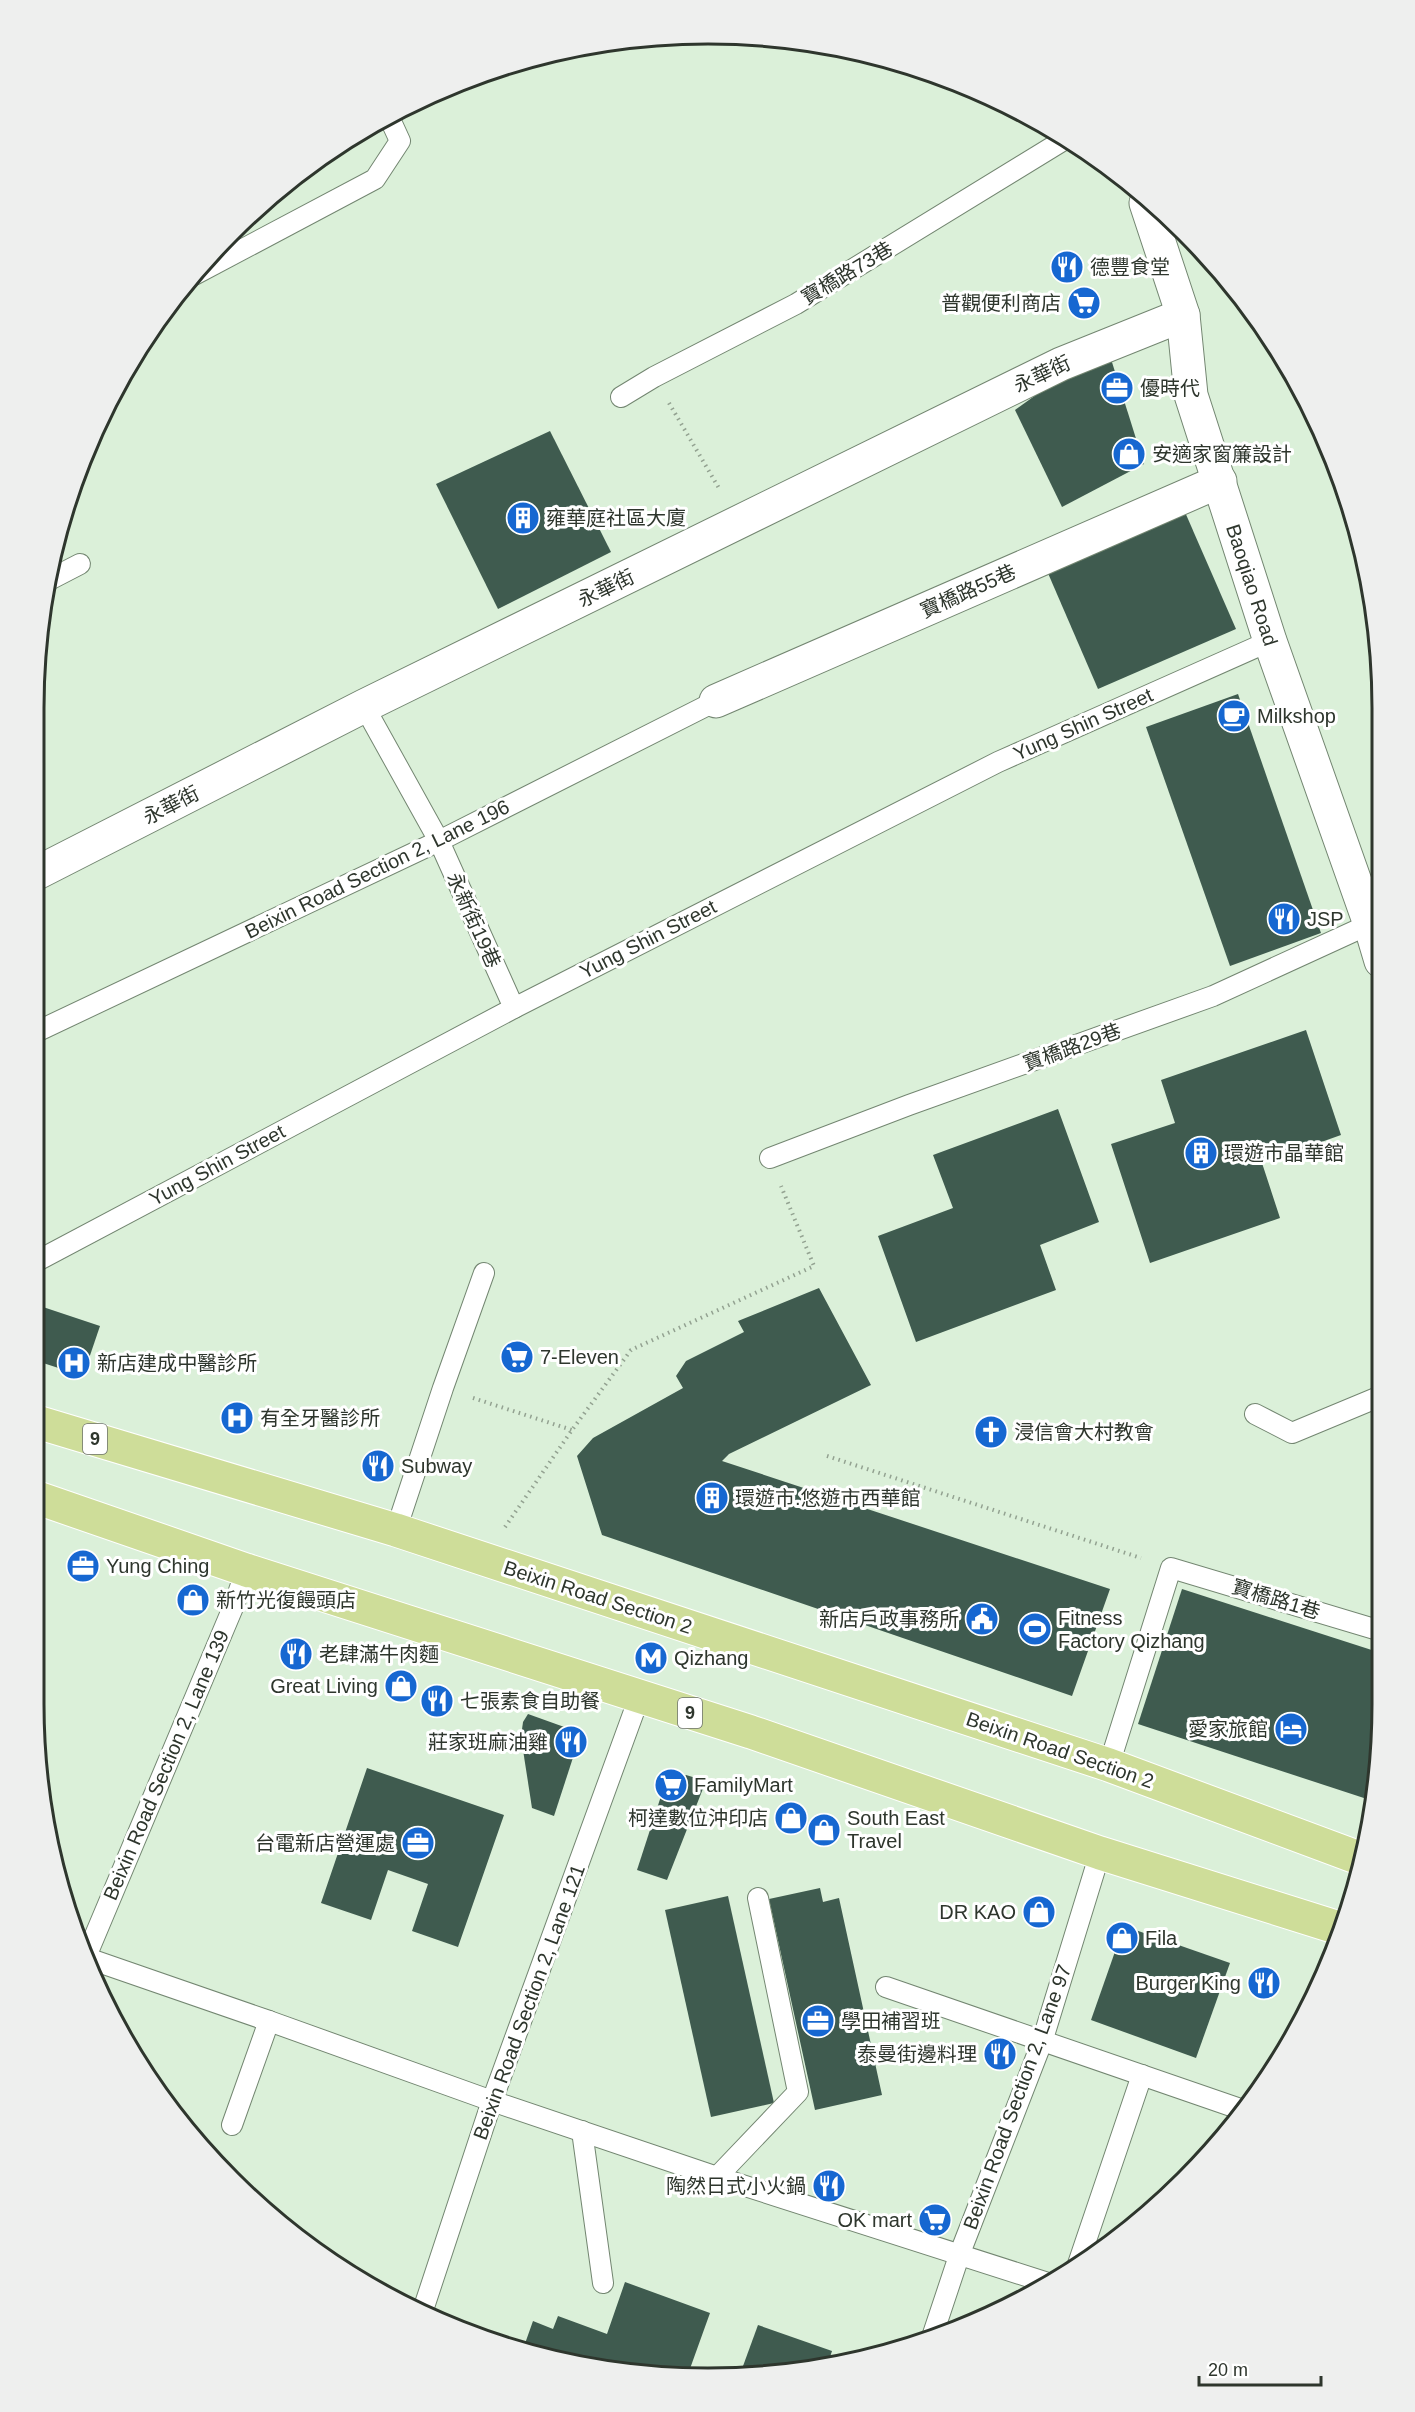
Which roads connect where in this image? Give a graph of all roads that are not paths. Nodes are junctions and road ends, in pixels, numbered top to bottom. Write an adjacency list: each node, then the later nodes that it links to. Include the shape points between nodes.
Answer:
1 (392, 124): 4 (lane, via 400,141 375,179)
2 (1058, 144): 6 (lane, 寶橋路73巷, via 796,304)
3 (1149, 212): 5 (street, Baoqiao Road)
4 (213, 265)
5 (1183, 315): 7 (street, Baoqiao Road, via 1191,395); 12 (street, 永華街, via 1061,364)
6 (621, 397)
7 (1220, 481): 10 (street, Baoqiao Road); 11 (street, 寶橋路55巷)
8 (80, 564): 9 (lane)
9 (56, 576)
10 (1270, 641): 15 (street, Baoqiao Road); 17 (lane, Yung Shin Street, via 998,762)
11 (716, 701): 13 (lane, Beixin Road Section 2, Lane 196)
12 (364, 706): 13 (lane, 永新街19巷); 14 (street, 永華街)
13 (439, 841): 17 (lane, 永新街19巷); 18 (lane, Beixin Road Section 2, Lane 196)
14 (43, 870)
15 (1370, 924): 16 (street, Baoqiao Road); 19 (lane, 寶橋路29巷, via 1213,996)
16 (1372, 931)
17 (514, 1008): 20 (lane, Yung Shin Street)
18 (43, 1029)
19 (770, 1158)
20 (43, 1258)
21 (484, 1273): 26 (lane)
22 (1372, 1400): 23 (lane, via 1292,1433)
23 (1255, 1414)
24 (43, 1424): 26 (main road, Beixin Road Section 2 / 9)
25 (43, 1500): 27 (main road, 9)
26 (396, 1530): 30 (main road, Beixin Road Section 2 / 9)
27 (246, 1570): 29 (main road, 9); 35 (lane, Beixin Road Section 2, Lane 139)
28 (1372, 1628): 30 (lane, 寶橋路1巷, via 1171,1568)
29 (640, 1695): 31 (main road, 9); 41 (lane, Beixin Road Section 2, Lane 121)
30 (1109, 1765): 32 (main road, Beixin Road Section 2 / 9)
31 (1100, 1853): 34 (main road, 9); 39 (lane, Beixin Road Section 2, Lane 97)
32 (1354, 1856)
33 (758, 1898): 45 (lane, via 798,2092)
34 (1333, 1926)
35 (89, 1946)
36 (95, 1962): 38 (lane)
37 (886, 1987): 39 (lane)
38 (269, 2021): 41 (lane); 43 (lane)
39 (1042, 2042): 40 (lane); 46 (lane, Beixin Road Section 2, Lane 97)
40 (1142, 2075): 42 (lane); 47 (lane)
41 (492, 2101): 44 (lane); 50 (lane, Beixin Road Section 2, Lane 121)
42 (1235, 2107)
43 (232, 2125)
44 (582, 2131): 45 (lane); 49 (lane)
45 (717, 2177): 46 (lane)
46 (960, 2253): 48 (lane); 51 (lane, Beixin Road Section 2, Lane 97)
47 (1082, 2253)
48 (1040, 2280)
49 (603, 2283)
50 (425, 2305)
51 (935, 2328)

